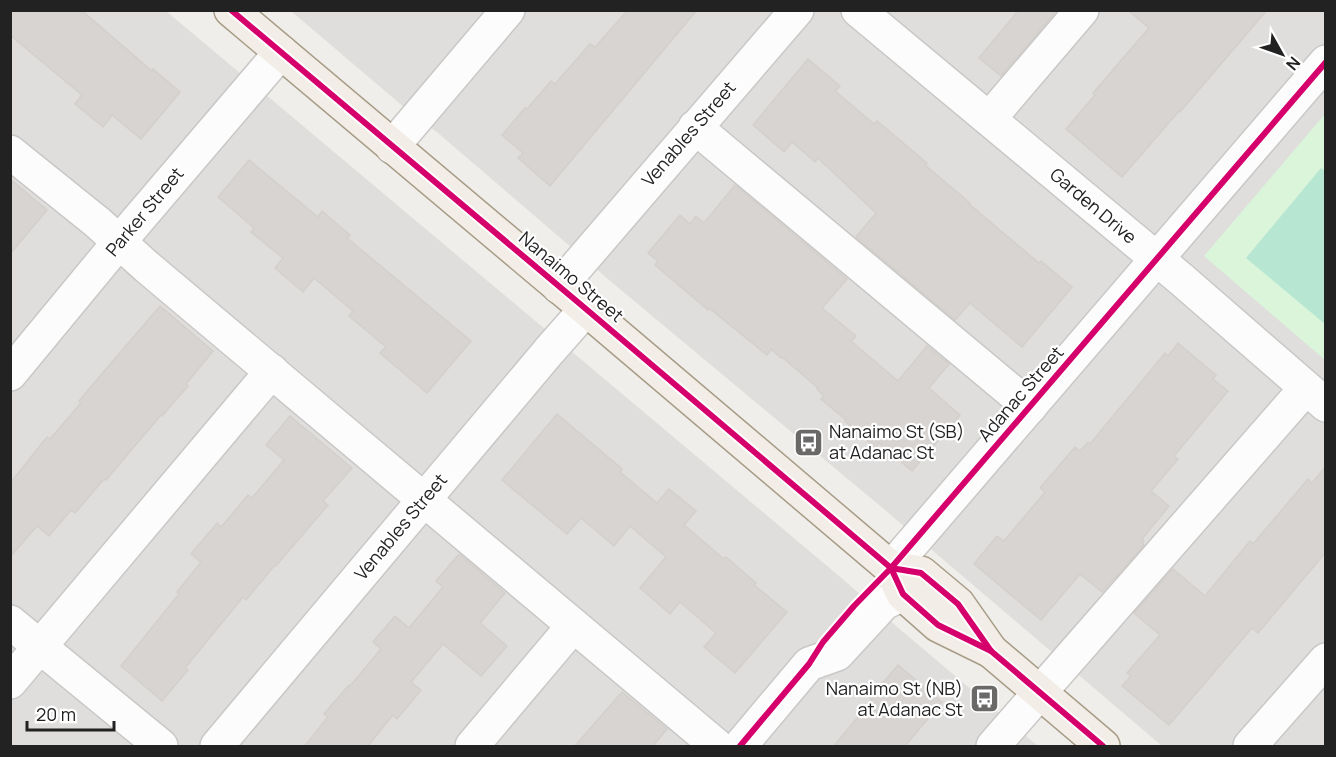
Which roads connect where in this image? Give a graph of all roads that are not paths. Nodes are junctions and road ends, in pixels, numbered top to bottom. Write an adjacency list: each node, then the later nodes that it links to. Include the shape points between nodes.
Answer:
1 (231, 10): 6 (main road, Nanaimo Street)
2 (508, 10): 10 (street)
3 (797, 10): 9 (street, Venables Street)
4 (858, 10): 8 (street, Garden Drive)
5 (1082, 10): 8 (street)
6 (281, 52): 10 (main road, Nanaimo Street); 12 (street, Parker Street)
7 (1326, 62): 13 (street, Adanac Street)
8 (988, 119): 13 (street, Garden Drive)
9 (695, 127): 14 (street, Venables Street); 19 (street)
10 (392, 147): 14 (main road, Nanaimo Street)
11 (10, 152): 12 (street)
12 (119, 242): 16 (street); 17 (street, Parker Street)
13 (1157, 258): 18 (street, Garden Drive); 19 (street, Adanac Street)
14 (559, 287): 15 (main road, Nanaimo Street)
15 (586, 309): 20 (street, Venables Street); 21 (main road, Nanaimo Street)
16 (272, 371): 20 (street); 24 (street)
17 (10, 374)
18 (1316, 397): 27 (street)
19 (1030, 407): 21 (street, Adanac Street)
20 (424, 499): 23 (street); 29 (street, Venables Street)
21 (897, 581): 27 (main road, via 921,573 958,604 991,651); 32 (street, Adanac Street, via 884,603 837,654 809,664)
22 (10, 622): 24 (street)
23 (573, 626): 30 (street); 31 (street)
24 (40, 646): 26 (street); 28 (street)
25 (1326, 660): 35 (street)
26 (10, 682)
27 (1040, 693): 33 (street); 34 (main road)
28 (161, 747)
29 (217, 747)
30 (472, 747)
31 (717, 747)
32 (740, 747)
33 (993, 747)
34 (1103, 747)
35 (1250, 747)

